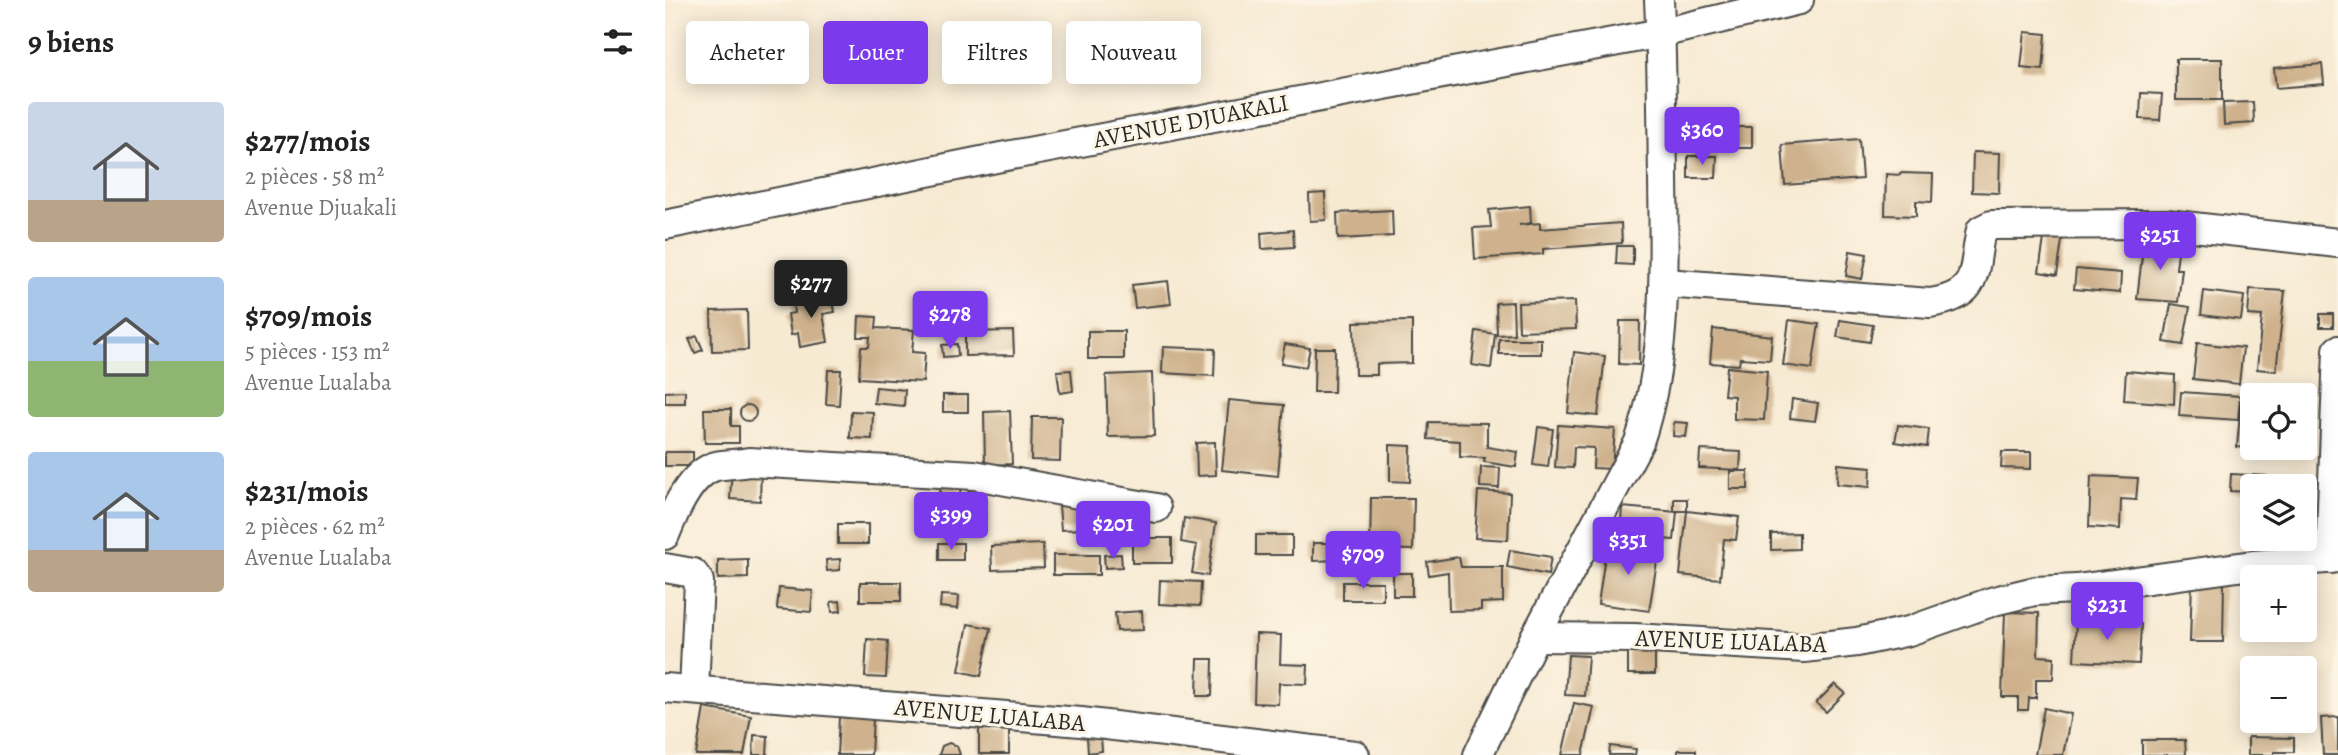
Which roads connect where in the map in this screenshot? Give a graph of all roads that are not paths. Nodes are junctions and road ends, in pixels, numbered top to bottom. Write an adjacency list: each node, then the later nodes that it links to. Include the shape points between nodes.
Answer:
1 (1659, 0): 3 (street)
2 (1799, 0): 3 (street, AVENUE DJUAKALI)
3 (1661, 33): 4 (street, AVENUE DJUAKALI); 6 (street)
4 (665, 225)
5 (2338, 243): 6 (street, via 2166,224 1991,225 1981,230 1967,289 1945,301)
6 (1665, 283): 12 (street, via 1660,352 1645,426)
7 (2338, 350): 10 (street)
8 (1156, 508): 9 (street, via 974,475 749,463 714,467 695,480)
9 (665, 535)
10 (2334, 559): 12 (street, AVENUE LUALABA, via 2035,591 1909,631 1804,648)
11 (665, 568): 14 (street, via 693,573 699,581)
12 (1535, 637): 16 (street)
13 (665, 688): 14 (street, AVENUE LUALABA)
14 (694, 690): 15 (street, AVENUE LUALABA, via 1081,722)
15 (1355, 755)
16 (1478, 755)

